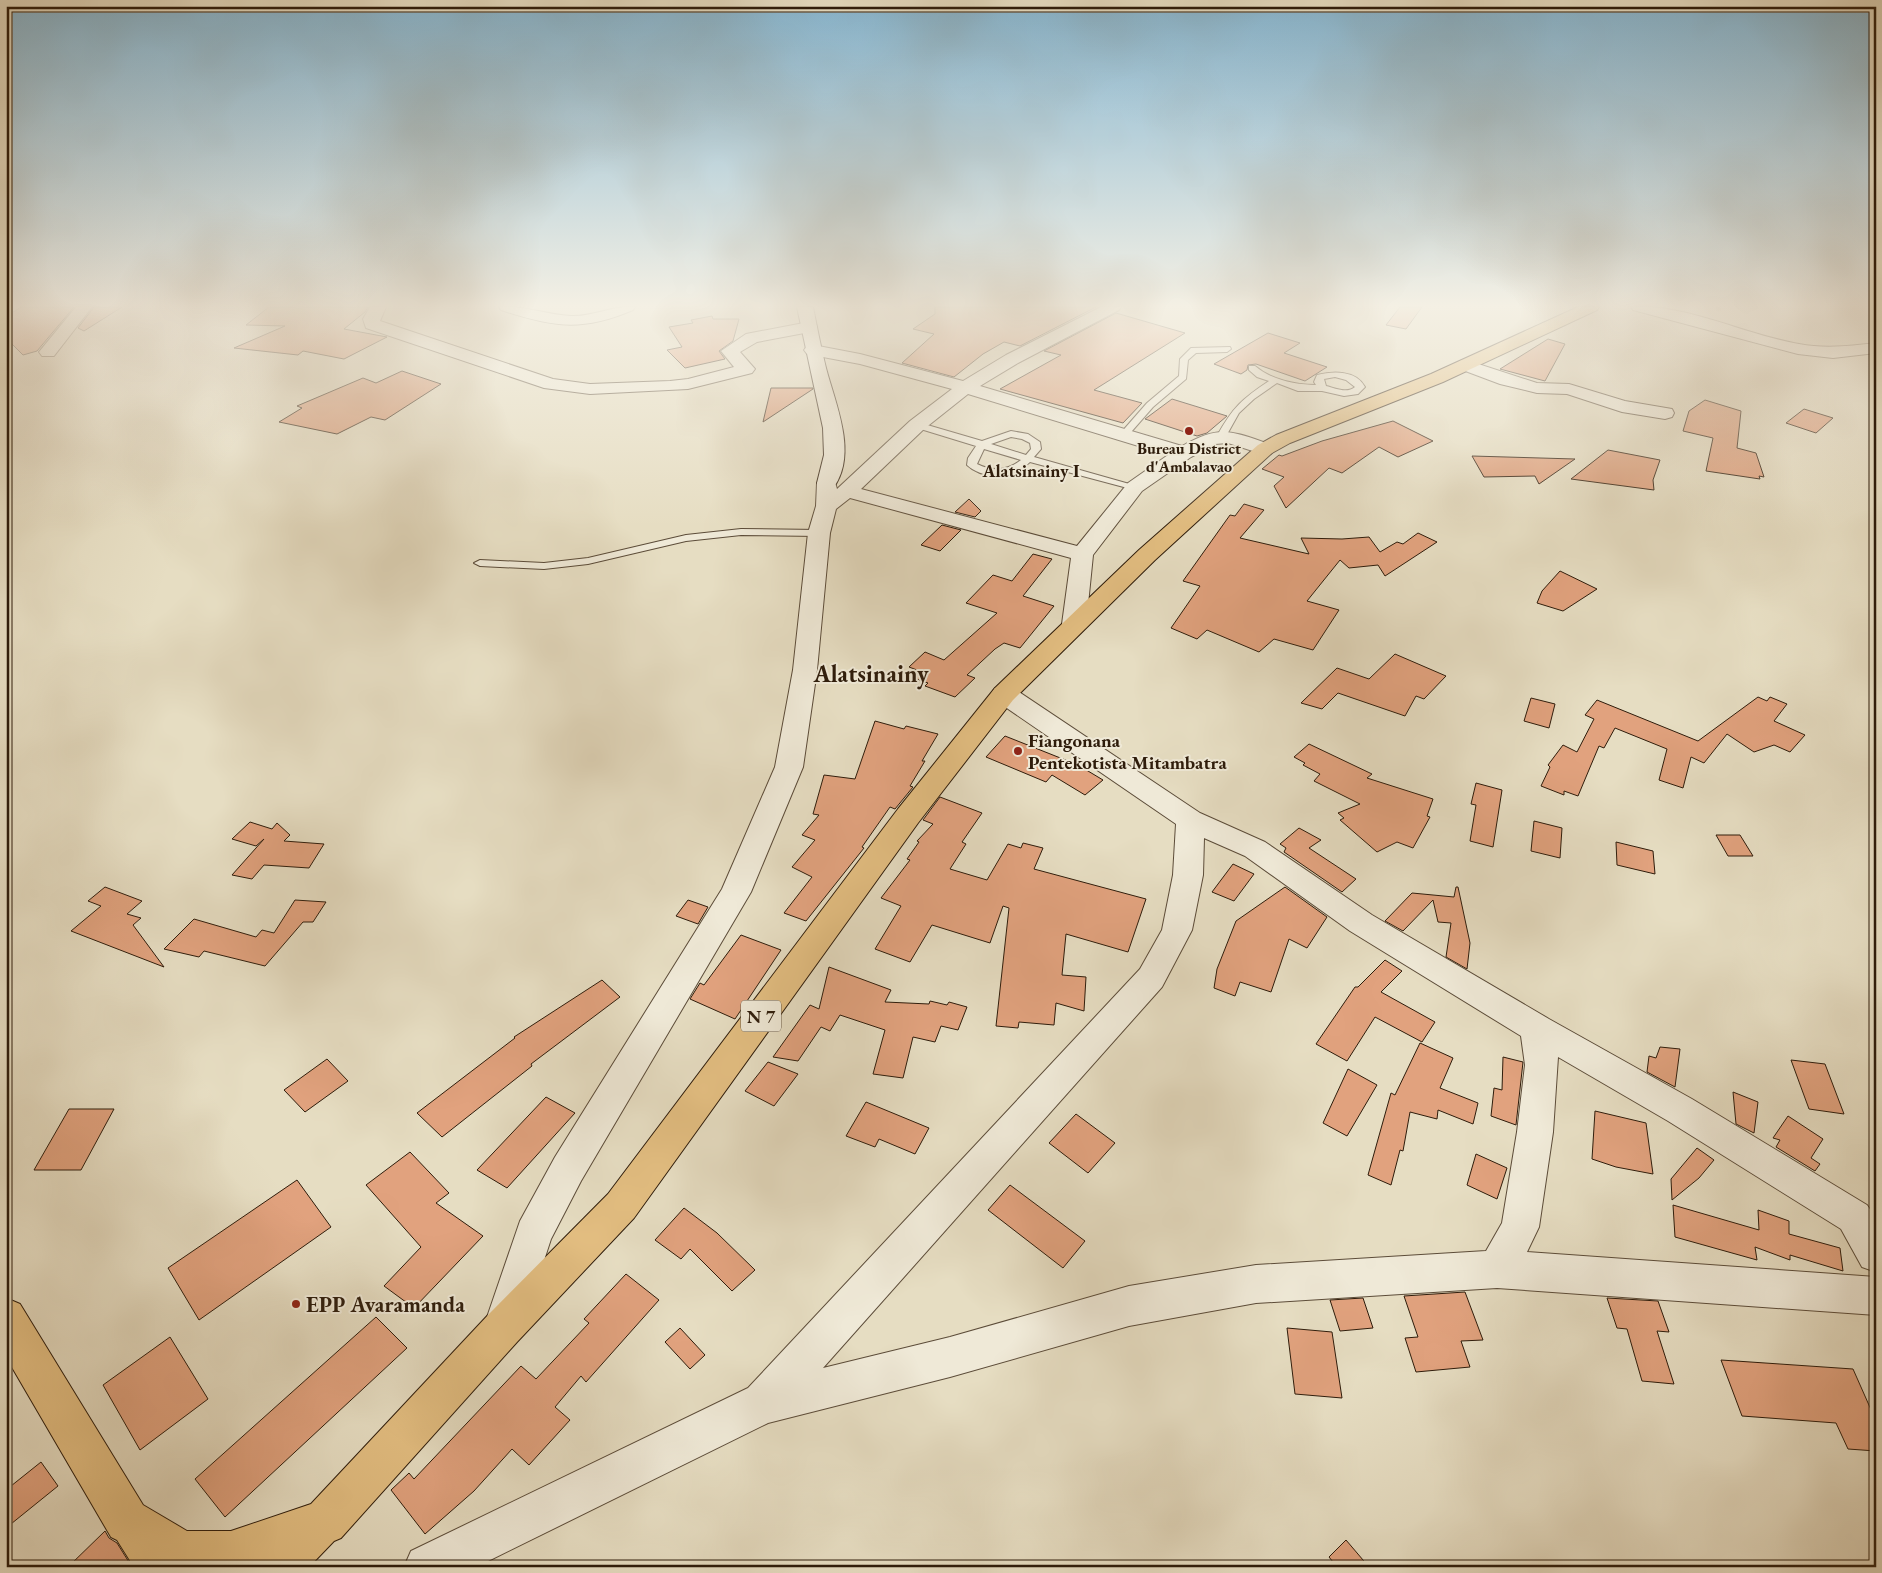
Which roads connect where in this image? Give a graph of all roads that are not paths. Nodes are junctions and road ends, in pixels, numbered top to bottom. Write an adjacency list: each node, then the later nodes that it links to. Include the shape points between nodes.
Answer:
1 (539, 380): 2 (street, via 590,389 688,384)
2 (702, 380)
3 (822, 380): 22 (street, via 833,420 834,463)
4 (943, 380): 11 (street)
5 (976, 380): 11 (street)
6 (1178, 380): 16 (lane, via 1139,414)
7 (1276, 380): 15 (lane, via 1251,396 1235,412)
8 (1277, 380): 12 (lane, via 1298,388)
9 (1428, 380): 18 (main road, N 7)
10 (1508, 380): 13 (street, via 1536,388 1569,389 1620,413)
11 (967, 386): 14 (street); 16 (street)
12 (1322, 388)
13 (1665, 414)
14 (917, 425): 17 (lane); 22 (street)
15 (1222, 436): 18 (street); 19 (street, via 1211,438)
16 (1122, 437): 19 (street)
17 (981, 445): 20 (lane); 20 (lane, via 1004,436 1025,436 1036,442 1036,449); 20 (lane, via 973,456 972,465 984,472 1002,473)
18 (1265, 449): 25 (main road, N 7)
19 (1184, 453): 21 (street)
20 (1029, 459): 21 (lane)
21 (1135, 488): 23 (street)
22 (829, 504): 23 (street); 24 (lane, via 741,532 686,538 588,561 544,566); 33 (street, via 789,768 736,892 568,1169 533,1234)
23 (1082, 554): 25 (street)
24 (480, 563)
25 (1074, 624): 26 (main road, N 7)
26 (1004, 694): 27 (street); 33 (main road, N 7, via 908,816 621,1206)
27 (1190, 820): 28 (street, via 1255,849 1361,923); 34 (street, via 1188,875 1177,930 1151,978)
28 (1537, 1029): 29 (street, via 1680,1110 1854,1217); 30 (street, via 1542,1065 1520,1227)
29 (1876, 1254)
30 (1497, 1269): 31 (street); 34 (street, via 1256,1284 1129,1306 950,1357)
31 (1876, 1296)
32 (6, 1318): 35 (main road, N 7)
33 (503, 1328): 36 (main road, N 7)
34 (763, 1404): 39 (street)
35 (127, 1521): 36 (main road, N 7, via 182,1554 231,1554); 37 (main road)
36 (325, 1522): 38 (main road)
37 (162, 1567)
38 (275, 1567)
39 (428, 1567)

